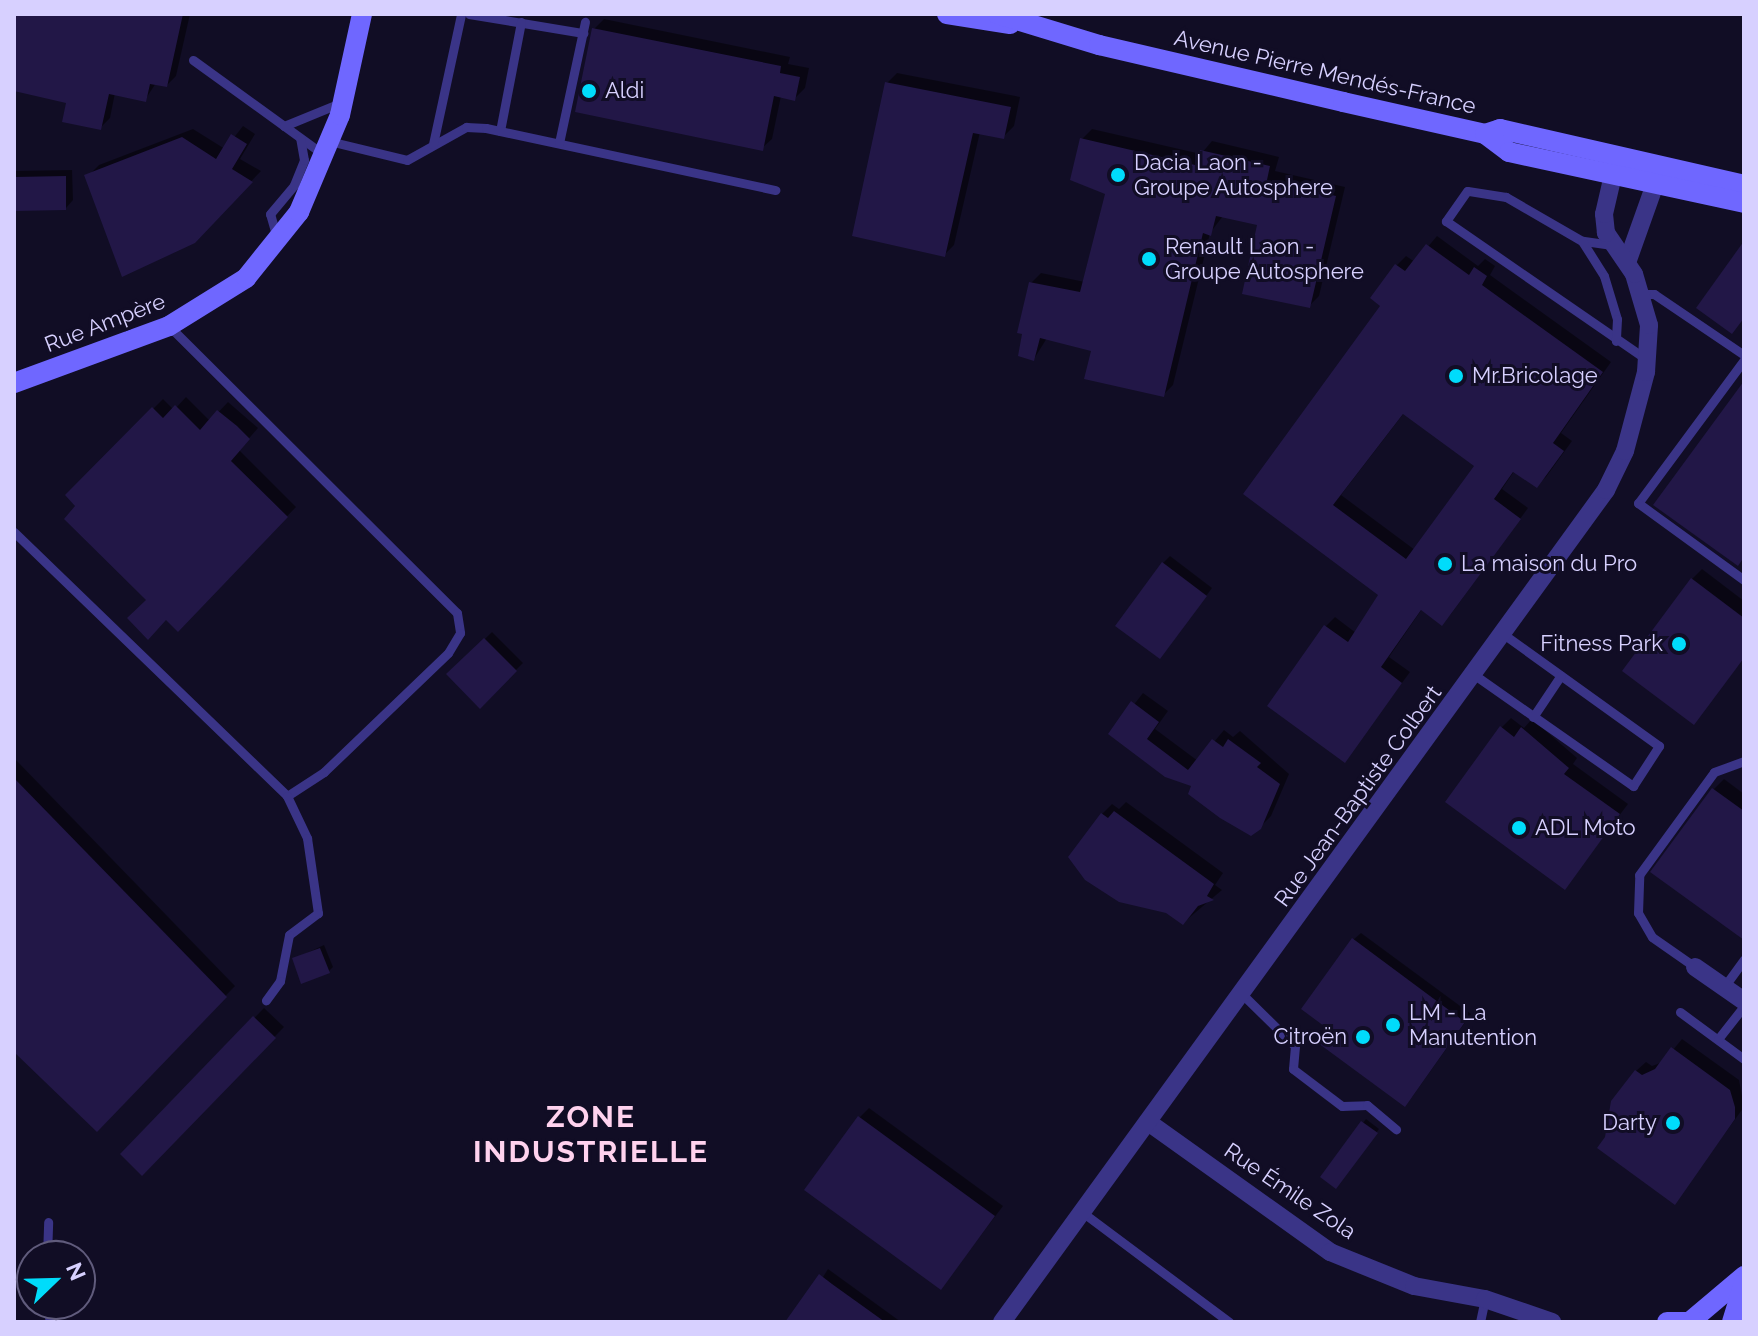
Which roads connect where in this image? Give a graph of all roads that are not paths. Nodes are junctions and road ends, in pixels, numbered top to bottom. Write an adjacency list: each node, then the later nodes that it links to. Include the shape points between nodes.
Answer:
1 (362, 14): 9 (main road, Rue Ampère)
2 (461, 14): 15 (lane)
3 (469, 14): 6 (lane)
4 (947, 14): 7 (main road, Avenue Pierre Mendés-France)
5 (997, 14): 7 (main road, Avenue Pierre Mendés-France)
6 (521, 22): 11 (lane); 14 (lane, via 584,27)
7 (1061, 32): 12 (main road, Avenue Pierre Mendés-France)
8 (193, 60): 10 (lane)
9 (343, 101): 10 (lane); 16 (main road, Rue Ampère)
10 (284, 126): 13 (lane)
11 (500, 131): 14 (lane); 15 (lane, via 466,127)
12 (1485, 134): 17 (main road, Avenue Pierre Mendés-France, via 1500,129); 19 (main road, Avenue Pierre Mendés-France, via 1509,152)
13 (300, 138): 16 (lane); 23 (lane, via 304,160 294,185 270,214)
14 (559, 143): 21 (lane)
15 (433, 144): 16 (lane, via 407,160)
16 (326, 148): 23 (main road, Rue Ampère, via 299,212)
17 (1618, 156): 18 (main road, Avenue Pierre Mendés-France); 19 (street)
18 (1658, 175): 19 (main road, Avenue Pierre Mendés-France); 20 (main road, Avenue Pierre Mendés-France); 22 (main road, Avenue Pierre Mendés-France); 26 (street)
19 (1612, 177): 25 (street, via 1604,214)
20 (1744, 185)
21 (775, 190)
22 (1744, 203)
23 (277, 239): 28 (main road, Rue Ampère, via 246,278)
24 (1582, 241): 25 (lane); 29 (lane, via 1604,276 1617,319); 29 (lane, via 1506,197 1467,191 1446,221)
25 (1612, 245): 26 (street, Rue Jean-Baptiste Colbert)
26 (1628, 260): 27 (street, Rue Jean-Baptiste Colbert)
27 (1644, 294): 30 (lane, via 1654,294); 31 (street, Rue Jean-Baptiste Colbert)
28 (169, 326): 32 (main road, Rue Ampère); 40 (lane, via 457,613 460,633 448,653 324,772)
29 (1616, 341): 31 (lane)
30 (1744, 358): 34 (lane, via 1638,503)
31 (1647, 360): 35 (street, Rue Jean-Baptiste Colbert, via 1625,451 1606,490)
32 (14, 383)
33 (14, 532): 40 (lane)
34 (1744, 580)
35 (1503, 634): 36 (lane); 37 (street, Rue Jean-Baptiste Colbert)
36 (1561, 675): 38 (lane); 38 (lane, via 1659,746 1633,786)
37 (1476, 676): 38 (lane); 44 (street, Rue Jean-Baptiste Colbert)
38 (1533, 717)
39 (1744, 761): 42 (lane, via 1714,772 1639,875 1638,913 1652,937)
40 (287, 796): 45 (lane, via 307,838 318,913 289,935 280,981)
41 (1744, 959): 43 (lane)
42 (1695, 967): 43 (street)
43 (1724, 987): 46 (street)
44 (1242, 994): 50 (street, Rue Jean-Baptiste Colbert); 51 (lane, via 1295,1046 1293,1069 1342,1106 1367,1105)
45 (266, 1000)
46 (1744, 1004): 48 (lane)
47 (1680, 1012): 48 (lane)
48 (1718, 1039): 49 (lane)
49 (1744, 1059)
50 (1148, 1122): 52 (street, Rue Jean-Baptiste Colbert); 57 (street, Rue Émile Zola, via 1330,1252 1414,1286)
51 (1396, 1129)
52 (1082, 1212): 59 (street, Rue Jean-Baptiste Colbert); 60 (lane)
53 (48, 1222): 54 (lane)
54 (47, 1240)
55 (1744, 1276): 58 (main road)
56 (1744, 1283): 64 (main road)
57 (1485, 1299): 61 (lane); 62 (street, Rue Émile Zola)
58 (1695, 1321): 63 (main road)
59 (1002, 1322)
60 (1229, 1322)
61 (1480, 1322)
62 (1552, 1322)
63 (1667, 1322)
64 (1732, 1322)

